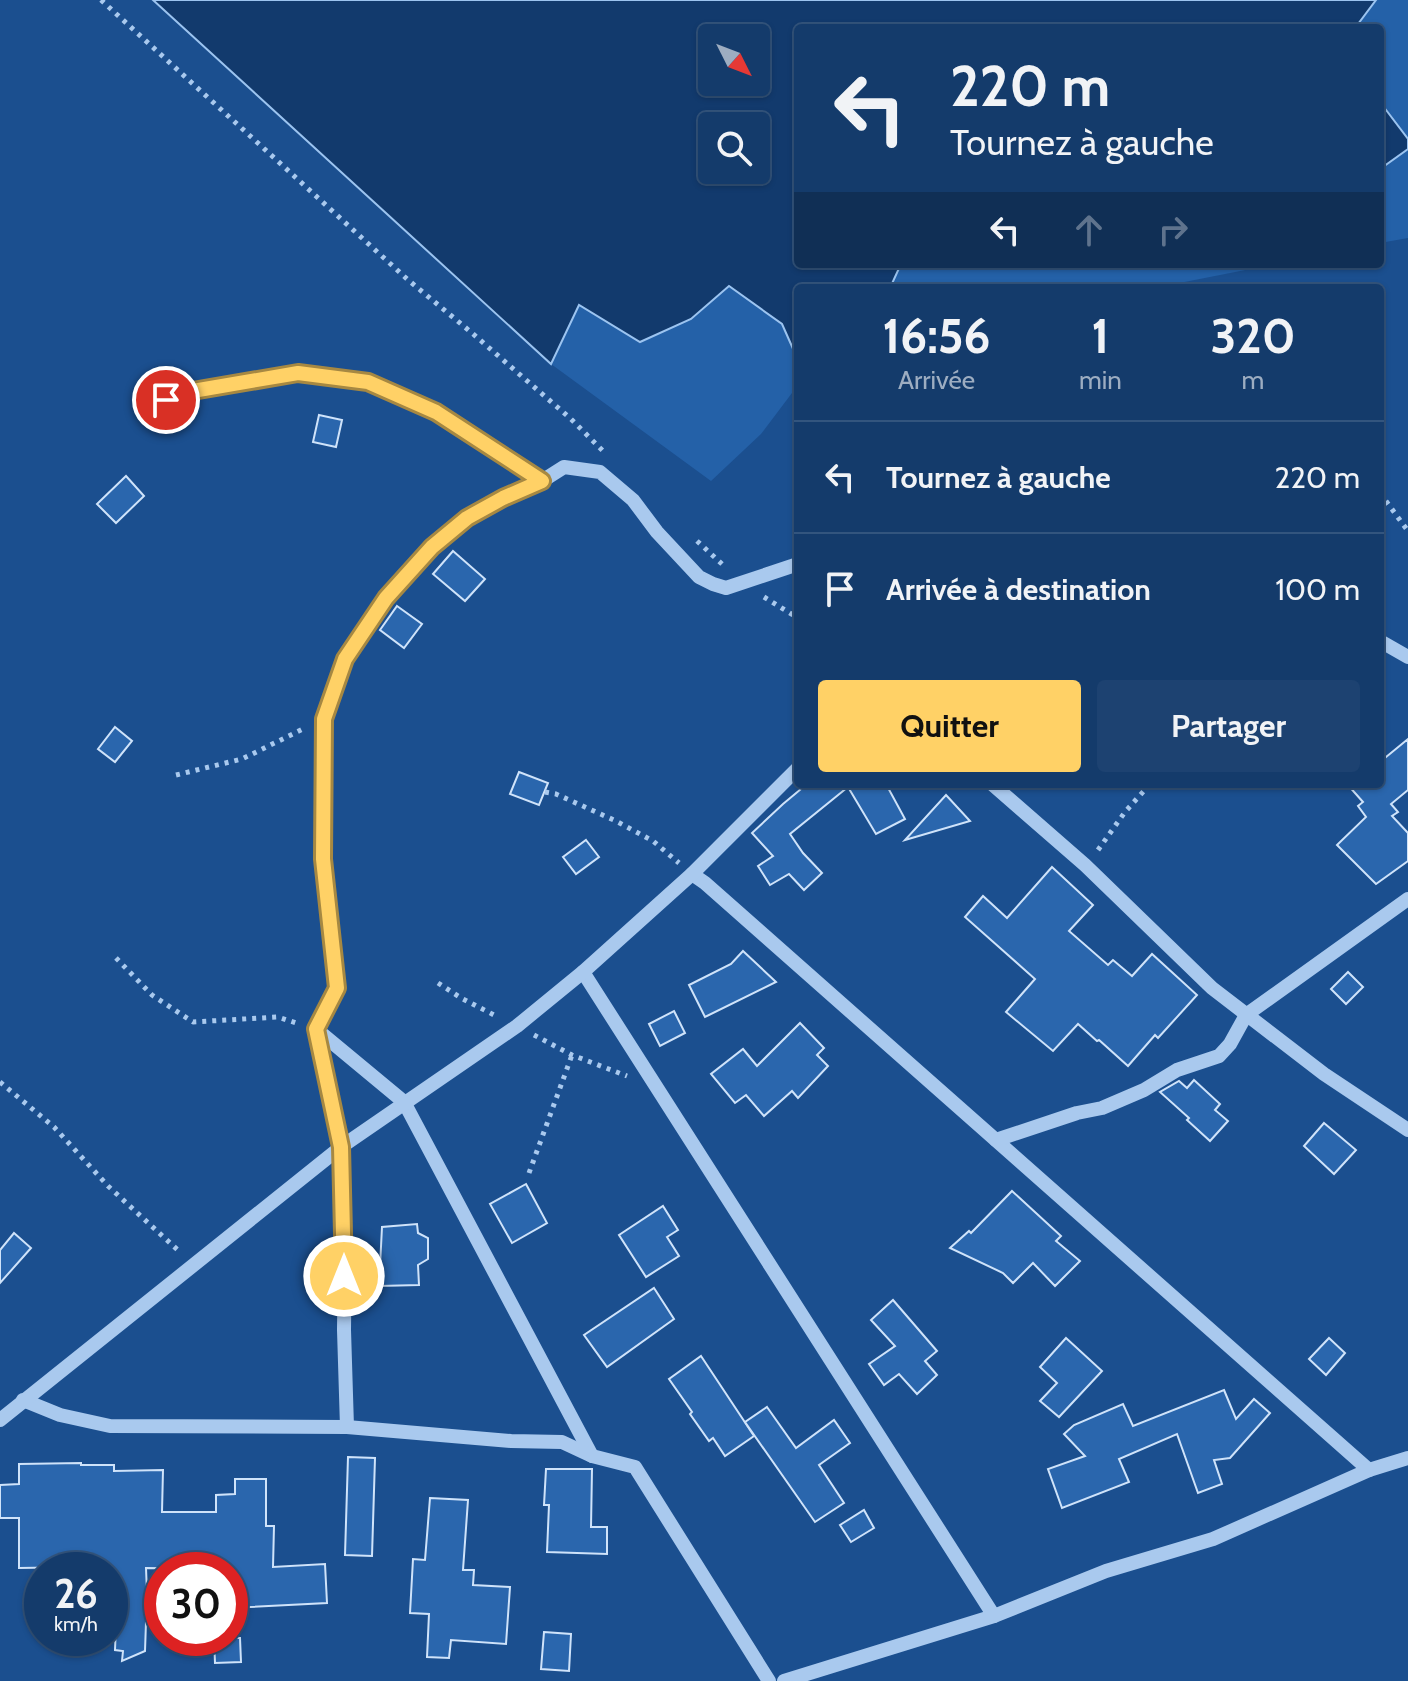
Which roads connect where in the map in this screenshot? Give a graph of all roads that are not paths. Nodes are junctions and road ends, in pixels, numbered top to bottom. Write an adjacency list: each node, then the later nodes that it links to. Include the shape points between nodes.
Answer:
1 (166, 400): 2 (street, via 298,373 368,382 436,412)
2 (542, 481): 3 (street, via 564,467 600,472 633,500 699,577 713,584 726,588); 12 (street, via 467,518 432,547 386,598 345,659 324,719 323,859 337,988)
3 (794, 565)
4 (1384, 643): 5 (street)
5 (1408, 657)
6 (794, 772): 8 (street)
7 (996, 788): 11 (street)
8 (692, 874): 10 (street); 15 (street)
9 (1408, 899): 11 (street)
10 (583, 972): 13 (street, via 517,1026); 23 (street)
11 (1246, 1015): 14 (street); 15 (street, via 1219,1056 1177,1070 1102,1108)
12 (316, 1029): 13 (street); 16 (street)
13 (404, 1102): 16 (street); 20 (street)
14 (1408, 1130)
15 (996, 1140): 22 (street)
16 (341, 1147): 17 (street); 19 (street)
17 (23, 1400): 18 (street); 19 (street, via 110,1426)
18 (0, 1420)
19 (347, 1427): 20 (street, via 562,1442)
20 (592, 1456): 24 (street, via 635,1467)
21 (1408, 1458): 22 (street)
22 (1369, 1470): 23 (street, via 1213,1539 1106,1571)
23 (994, 1616): 25 (street)
24 (769, 1681)
25 (784, 1681)

